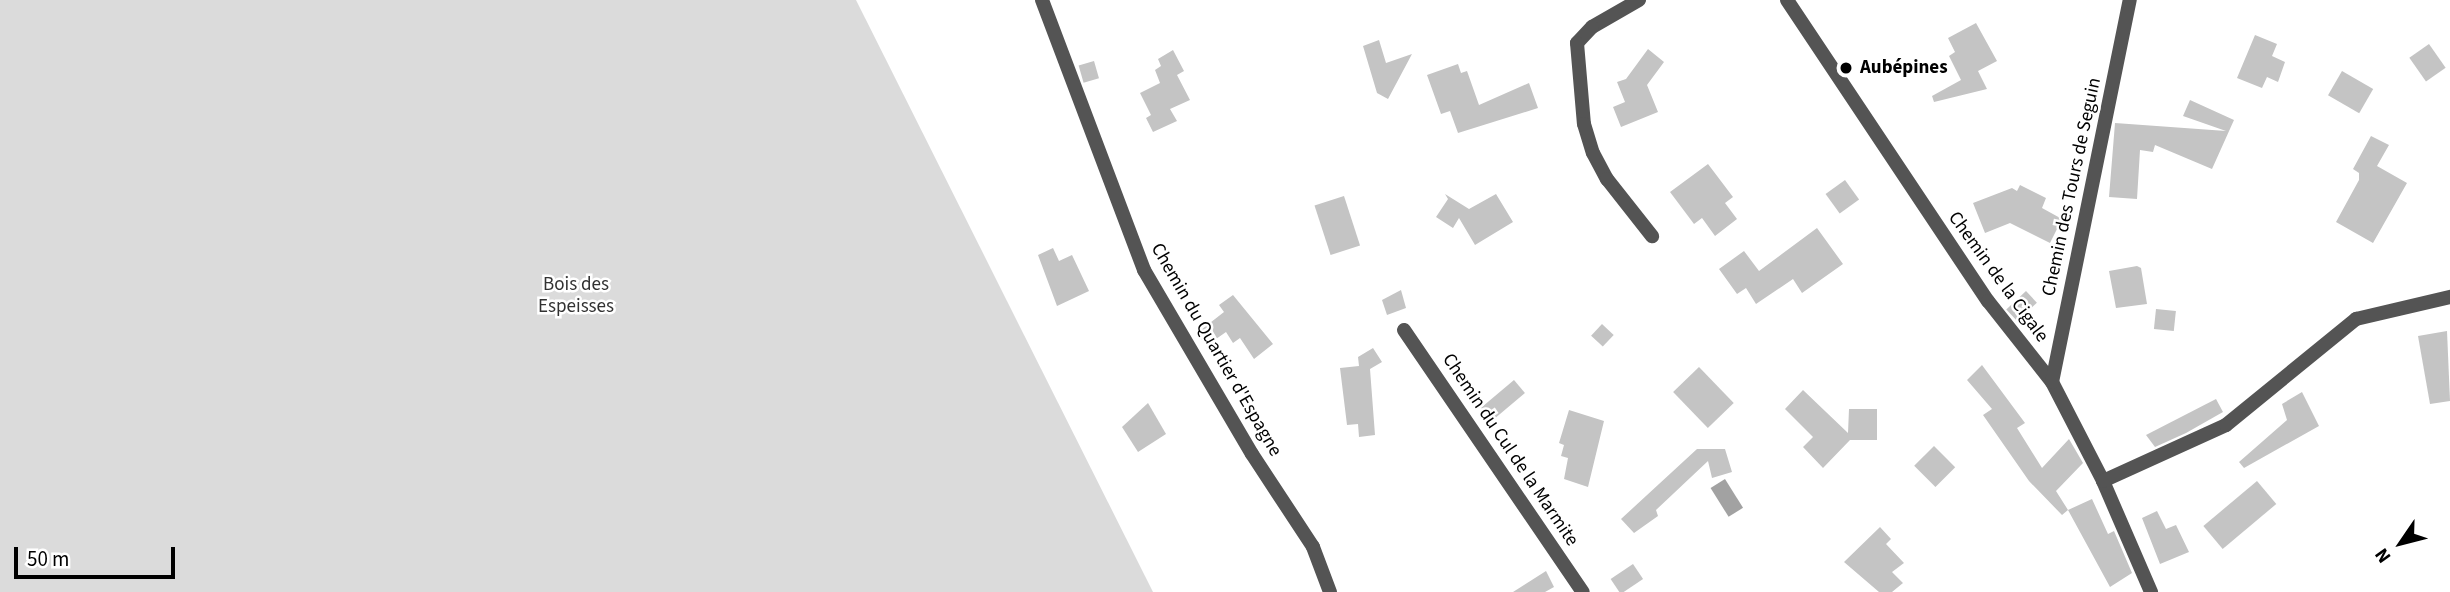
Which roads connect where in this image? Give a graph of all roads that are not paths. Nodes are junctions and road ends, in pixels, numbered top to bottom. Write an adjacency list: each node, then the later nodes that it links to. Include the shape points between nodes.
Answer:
1 (1042, 0): 10 (street, Chemin du Quartier d'Espagne, via 1144,270 1252,454 1313,547)
2 (1639, 0): 5 (street, via 1592,27 1577,43 1584,124 1593,153 1607,179)
3 (1787, 0): 8 (street, Chemin de la Cigale, via 1987,301)
4 (2130, 0): 8 (street, Chemin des Tours de Seguin)
5 (1652, 236)
6 (2450, 297): 9 (street, via 2356,319 2226,425)
7 (1404, 330): 11 (street, Chemin du Cul de la Marmite)
8 (2052, 382): 9 (street, Chemin de la Cigale)
9 (2104, 481): 12 (street, Chemin de la Cigale)
10 (1330, 592)
11 (1583, 592)
12 (2151, 592)

